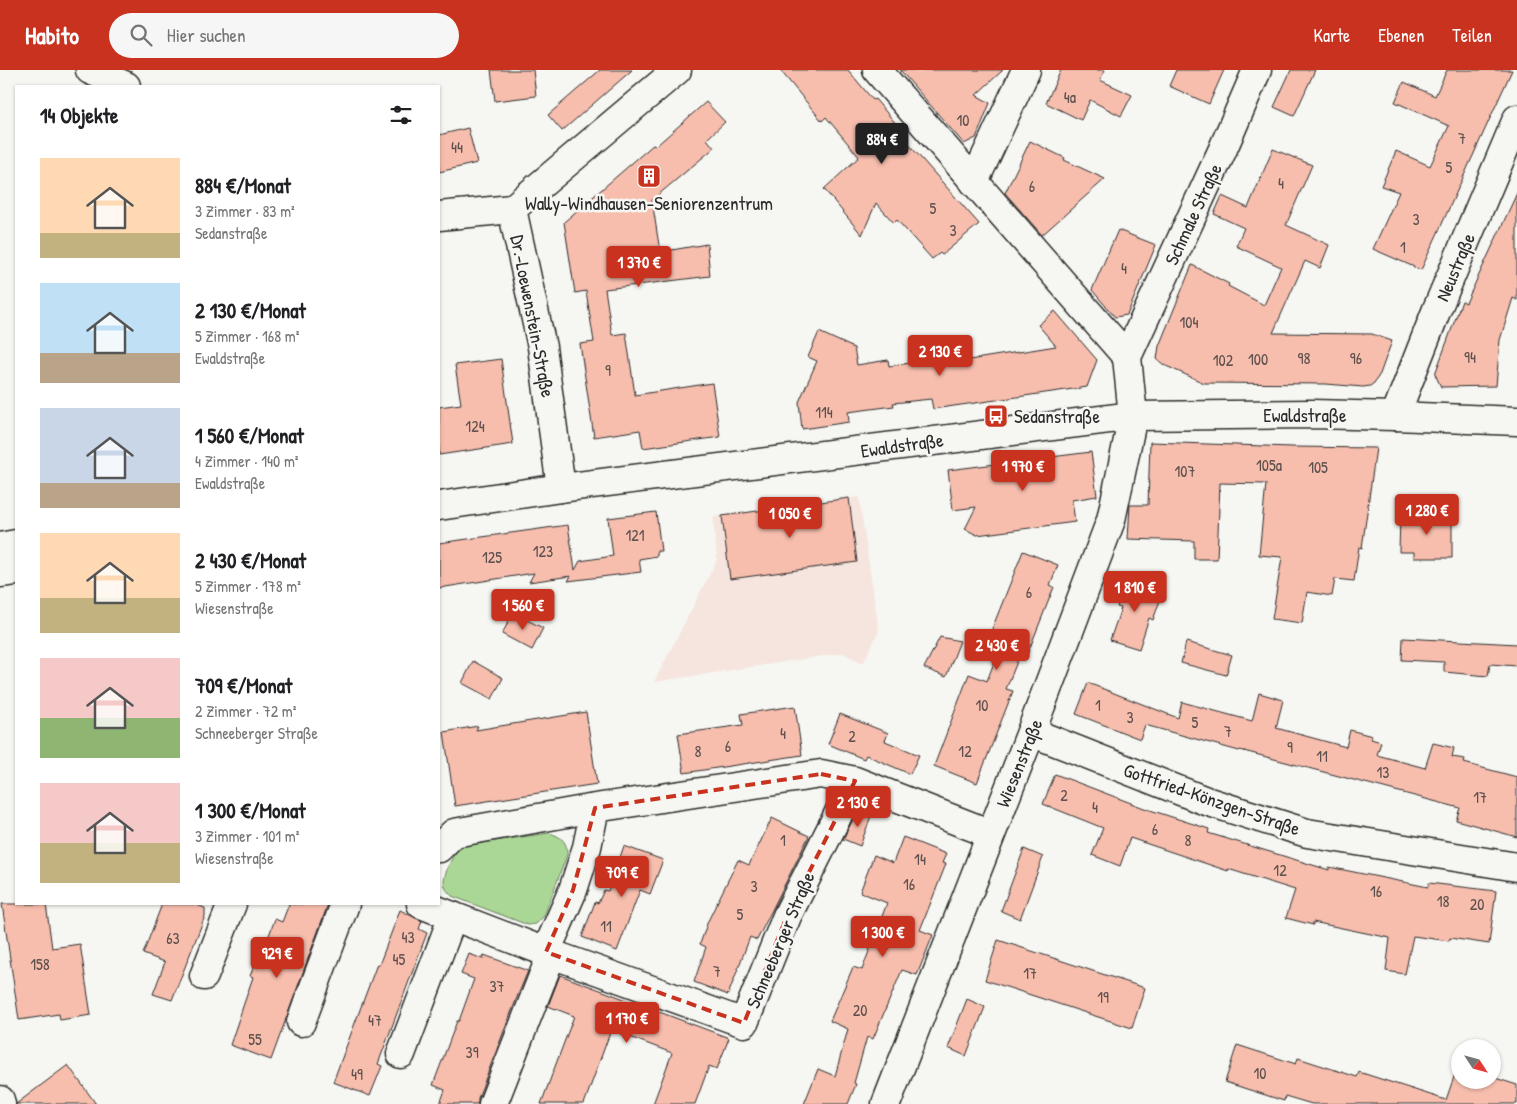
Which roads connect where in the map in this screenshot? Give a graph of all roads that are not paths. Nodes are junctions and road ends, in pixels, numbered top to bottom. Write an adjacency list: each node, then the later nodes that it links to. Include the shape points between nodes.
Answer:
1 (90, 70): 6 (street)
2 (677, 70): 9 (street, Dr.-Loewenstein-Straße)
3 (877, 70): 8 (street)
4 (1026, 70): 8 (street)
5 (1257, 70): 11 (street, Schmale Straße)
6 (124, 85)
7 (1517, 119): 13 (street, Neustraße)
8 (974, 182): 11 (street)
9 (512, 209): 10 (street); 15 (street, Dr.-Loewenstein-Straße, via 542,346)
10 (440, 216)
11 (1127, 357): 12 (street)
12 (1133, 416): 13 (street, Ewaldstraße); 15 (street, Ewaldstraße); 21 (street, Wiesenstraße, via 1112,520)
13 (1395, 416): 14 (street, Ewaldstraße)
14 (1517, 421)
15 (561, 488): 16 (street, Ewaldstraße)
16 (440, 506)
17 (15, 544): 18 (street)
18 (0, 547)
19 (15, 571): 20 (street)
20 (0, 573)
21 (1032, 732): 24 (street, Wiesenstraße); 26 (street, Gottfried-Könzgen-Straße, via 1206,801 1307,833)
22 (855, 781): 23 (street, via 821,774); 24 (street); 31 (street, Schneeberger Straße, via 787,916 744,1023)
23 (595, 808): 25 (street, via 454,833); 31 (street, via 588,847)
24 (990, 834): 38 (street, Wiesenstraße)
25 (440, 847)
26 (1517, 867)
27 (232, 905): 32 (street)
28 (345, 905): 33 (street)
29 (423, 905): 30 (street, Schneeberger Straße)
30 (453, 916): 31 (street, Schneeberger Straße); 34 (street)
31 (549, 952): 37 (street)
32 (204, 976)
33 (301, 1022)
34 (401, 1054)
35 (0, 1100): 36 (street)
36 (2, 1104)
37 (493, 1104)
38 (886, 1104)

